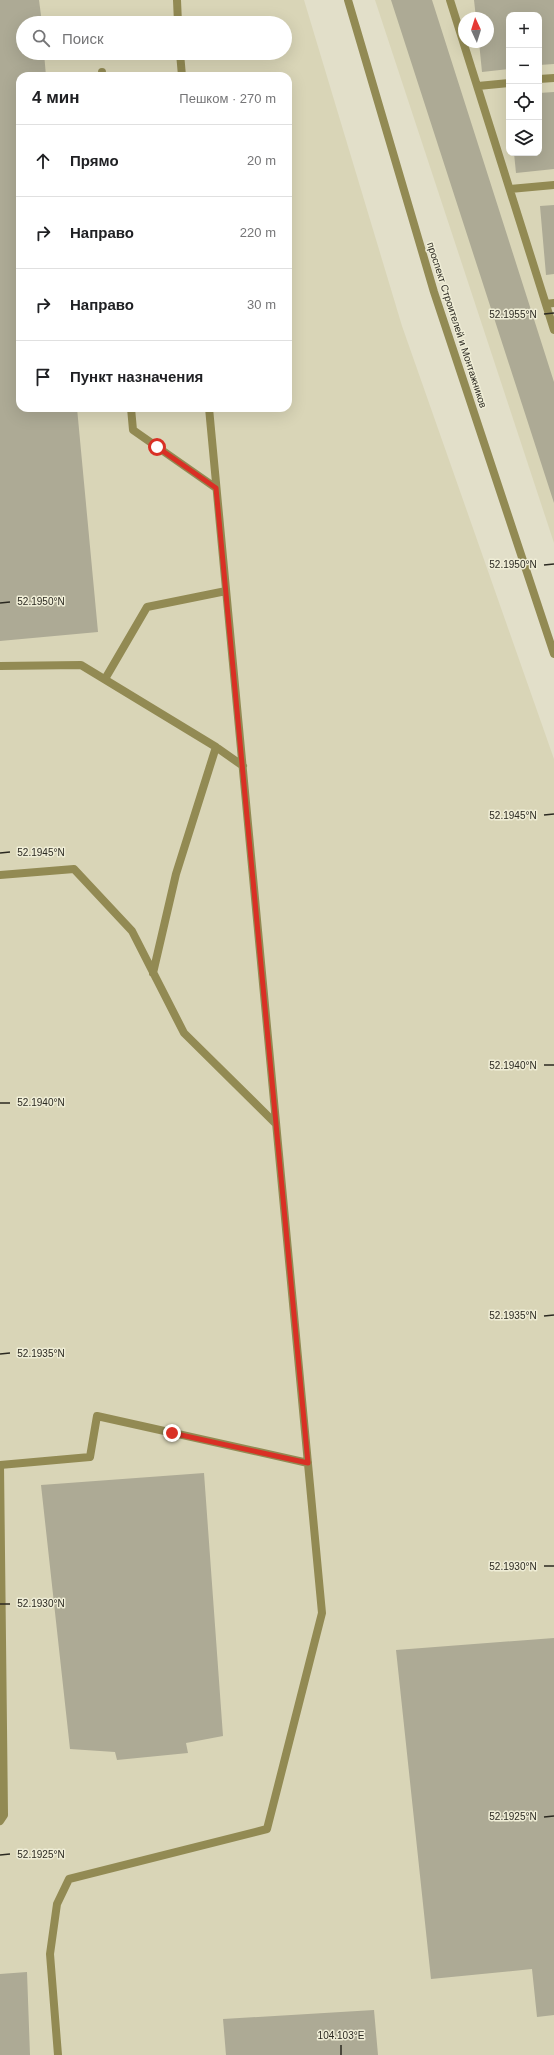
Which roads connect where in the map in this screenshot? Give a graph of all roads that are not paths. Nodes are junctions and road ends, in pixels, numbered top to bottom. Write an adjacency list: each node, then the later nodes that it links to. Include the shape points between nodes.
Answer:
1 (177, 0): 4 (street)
2 (348, 0): 19 (street, проспект Строителей и Монтажников, via 434,292)
3 (450, 0): 10 (street)
4 (178, 16)
5 (181, 60): 6 (street)
6 (182, 72)
7 (554, 78): 8 (street)
8 (542, 79)
9 (506, 83): 10 (street)
10 (478, 86): 12 (street)
11 (554, 185): 12 (street)
12 (510, 189): 13 (street)
13 (550, 304): 14 (street)
14 (554, 330)
15 (131, 412): 17 (street, via 133,430)
16 (209, 412): 17 (street)
17 (216, 488): 18 (street)
18 (226, 591): 21 (street, via 147,607); 23 (street)
19 (554, 654)
20 (0, 666): 21 (street, via 81,664)
21 (106, 679): 22 (street)
22 (216, 747): 23 (street); 25 (street, via 176,874)
23 (243, 766): 26 (street)
24 (0, 875): 25 (street, via 74,869 132,930)
25 (153, 973): 26 (street, via 184,1032)
26 (276, 1124): 27 (street)
27 (308, 1463): 28 (street, via 97,1416 90,1457 0,1465 4,1815); 29 (street, via 322,1613 267,1829 69,1879 57,1904 50,1954)
28 (0, 1821)
29 (58, 2055)

